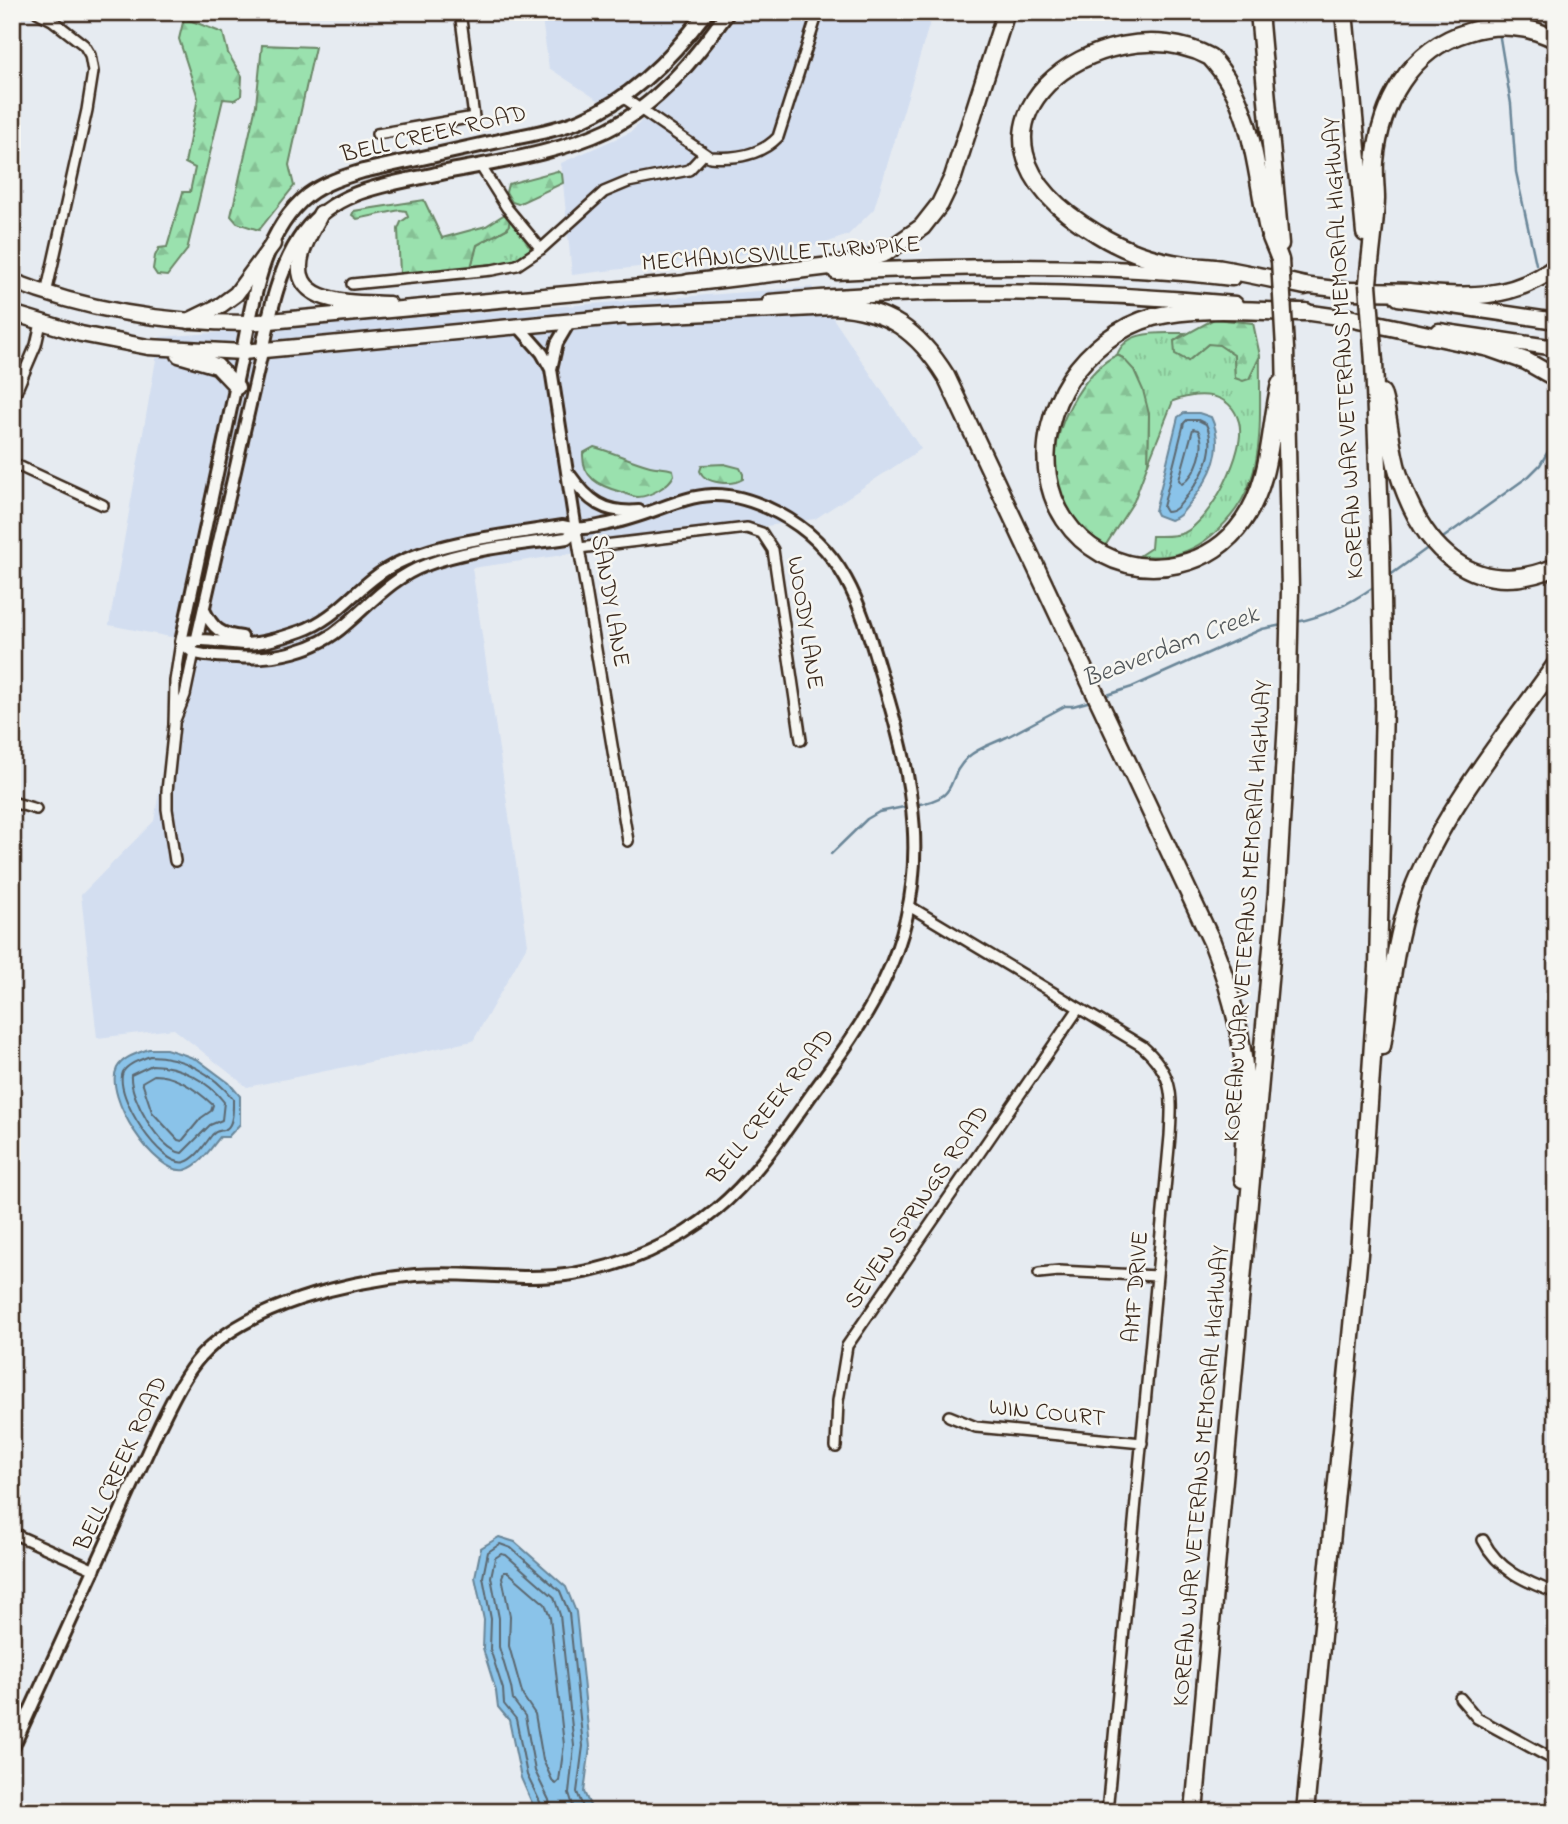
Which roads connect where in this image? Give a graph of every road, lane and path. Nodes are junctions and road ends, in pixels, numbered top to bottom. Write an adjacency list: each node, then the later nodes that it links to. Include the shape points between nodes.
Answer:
1 (37, 12): 9 (street)
2 (460, 12): 15 (street, via 474,117)
3 (706, 12): 13 (main road, BELL CREEK ROAD, via 659,67)
4 (728, 12): 14 (main road, BELL CREEK ROAD, via 679,75)
5 (818, 12): 16 (street, via 778,136 760,152 727,158)
6 (1006, 12): 25 (highway, via 953,177 922,227 885,253 855,263)
7 (1259, 12): 19 (highway)
8 (1344, 12): 20 (highway, KOREAN WAR VETERANS MEMORIAL HIGHWAY)
9 (54, 16): 29 (street, via 84,45 93,72)
10 (1164, 28): 19 (highway, via 1198,46 1233,92 1249,132 1266,223)
11 (1552, 38): 20 (highway, via 1500,26 1465,32 1419,60 1390,102 1374,166 1376,200)
12 (1041, 68): 27 (highway, via 1027,98 1025,141 1039,182 1063,210 1096,234 1159,260)
13 (621, 96): 14 (street); 21 (main road, BELL CREEK ROAD, via 570,124 334,180 297,205)
14 (640, 108): 16 (street); 17 (main road, BELL CREEK ROAD, via 594,136)
15 (377, 134)
16 (704, 154): 22 (street, via 689,170 628,182 604,192)
17 (480, 165): 18 (main road, BELL CREEK ROAD, via 360,191); 22 (street, via 506,208)
18 (321, 213): 30 (highway, via 300,262 304,281 316,294 333,300); 38 (main road, BELL CREEK ROAD, via 292,251)
19 (1275, 238): 46 (highway, KOREAN WAR VETERANS MEMORIAL HIGHWAY, bridge)
20 (1368, 238): 47 (highway, KOREAN WAR VETERANS MEMORIAL HIGHWAY, bridge)
21 (273, 244): 35 (highway, via 236,294); 40 (main road, BELL CREEK ROAD)
22 (541, 249): 26 (street, via 510,267)
23 (1556, 267): 28 (highway, via 1523,285 1485,295)
24 (12, 281): 29 (highway, MECHANICSVILLE TURNPIKE)
25 (688, 283): 27 (highway, MECHANICSVILLE TURNPIKE, via 835,272 1016,268 1166,273); 30 (highway, MECHANICSVILLE TURNPIKE)
26 (352, 284)
27 (1305, 286): 28 (highway, MECHANICSVILLE TURNPIKE)
28 (1349, 291): 37 (highway, MECHANICSVILLE TURNPIKE)
29 (46, 294): 35 (highway, MECHANICSVILLE TURNPIKE, via 129,314)
30 (429, 307): 38 (highway, MECHANICSVILLE TURNPIKE)
31 (1306, 312): 33 (highway, MECHANICSVILLE TURNPIKE, via 1143,296 989,291 831,296); 34 (highway, MECHANICSVILLE TURNPIKE); 46 (highway, via 1211,309 1175,313 1131,326 1100,345 1064,388 1050,424 1045,464 1061,516 1094,549 1140,567 1172,566 1214,550 1234,532 1256,497 1269,452)
32 (12, 313): 39 (highway, MECHANICSVILLE TURNPIKE)
33 (628, 316): 36 (highway, MECHANICSVILLE TURNPIKE); 74 (highway, via 855,307 890,319 910,332 946,376 1226,977 1235,1010 1245,1093)
34 (1349, 318): 43 (highway, MECHANICSVILLE TURNPIKE); 49 (highway, via 1489,348)
35 (187, 321): 40 (highway, MECHANICSVILLE TURNPIKE)
36 (570, 321): 41 (highway, MECHANICSVILLE TURNPIKE); 48 (street, SANDY LANE, via 557,343)
37 (1556, 321)
38 (268, 322): 40 (highway, MECHANICSVILLE TURNPIKE); 45 (main road, BELL CREEK ROAD)
39 (41, 323): 42 (highway, MECHANICSVILLE TURNPIKE); 51 (street)
40 (248, 323): 44 (main road, BELL CREEK ROAD)
41 (519, 327): 45 (highway, MECHANICSVILLE TURNPIKE); 48 (street, SANDY LANE)
42 (161, 348): 44 (highway, MECHANICSVILLE TURNPIKE); 50 (highway, via 217,366)
43 (1556, 348)
44 (243, 352): 45 (highway, MECHANICSVILLE TURNPIKE); 50 (street, BELL CREEK ROAD)
45 (262, 352): 59 (street, BELL CREEK ROAD)
46 (1285, 357): 74 (highway, KOREAN WAR VETERANS MEMORIAL HIGHWAY, via 1288,668 1275,916)
47 (1374, 364): 58 (highway, via 1398,472 1425,533 1443,553 1468,569 1500,578); 73 (highway, KOREAN WAR VETERANS MEMORIAL HIGHWAY, via 1383,620 1382,829)
48 (551, 369): 53 (street, SANDY LANE)
49 (1556, 378)
50 (237, 387): 62 (street, BELL CREEK ROAD)
51 (12, 401)
52 (12, 463): 54 (street)
53 (566, 470): 55 (street, via 581,491 604,507 624,513); 56 (street, SANDY LANE)
54 (103, 505)
55 (652, 510): 56 (street, BELL CREEK ROAD); 71 (street, BELL CREEK ROAD, via 695,496 733,496 795,523 836,562 858,600 906,761 915,839)
56 (576, 530): 57 (street, SANDY LANE); 61 (street, BELL CREEK ROAD, via 563,526 457,543 410,558 377,576 325,620); 63 (street, BELL CREEK ROAD, via 567,538 450,556 404,574 334,635 294,653 244,658)
57 (579, 548): 66 (street, WOODY LANE, via 747,528 762,533 773,550); 69 (street, SANDY LANE)
58 (1556, 567)
59 (204, 609): 60 (street, BELL CREEK ROAD); 61 (street, via 210,623 222,633)
60 (198, 638): 61 (street, BELL CREEK ROAD, via 247,644); 62 (street, BELL CREEK ROAD); 63 (street, BELL CREEK ROAD)
61 (272, 639)
62 (181, 642): 63 (street); 65 (street)
63 (194, 652): 65 (street)
64 (1556, 664): 73 (highway, via 1457,805 1416,882 1394,961)
65 (174, 725): 70 (street, via 167,809)
66 (802, 740)
67 (12, 802): 68 (street)
68 (36, 809)
69 (628, 841)
70 (175, 861)
71 (909, 906): 72 (street, AMF DRIVE); 82 (street, BELL CREEK ROAD, via 895,957 853,1037 764,1158 713,1213 669,1241 575,1274 416,1275 296,1300 251,1320 214,1344 180,1386)
72 (1079, 1007): 76 (street, AMF DRIVE, via 1151,1054 1171,1086); 79 (street, SEVEN SPRINGS ROAD, via 847,1346)
73 (1368, 1139): 90 (highway, KOREAN WAR VETERANS MEMORIAL HIGHWAY)
74 (1244, 1263): 89 (highway, KOREAN WAR VETERANS MEMORIAL HIGHWAY)
75 (1039, 1273): 76 (street)
76 (1157, 1276): 78 (street, AMF DRIVE)
77 (949, 1416): 78 (street, WIN COURT, via 976,1427)
78 (1142, 1443): 88 (street, AMF DRIVE)
79 (836, 1447)
80 (12, 1532): 82 (street)
81 (1483, 1540): 83 (street, via 1509,1571)
82 (95, 1570): 85 (street, BELL CREEK ROAD)
83 (1556, 1593)
84 (1460, 1698): 86 (street, via 1477,1718)
85 (12, 1750)
86 (1556, 1761)
87 (1556, 1802): 91 (street)
88 (1107, 1812)
89 (1194, 1812)
90 (1305, 1812)
91 (1551, 1812)

